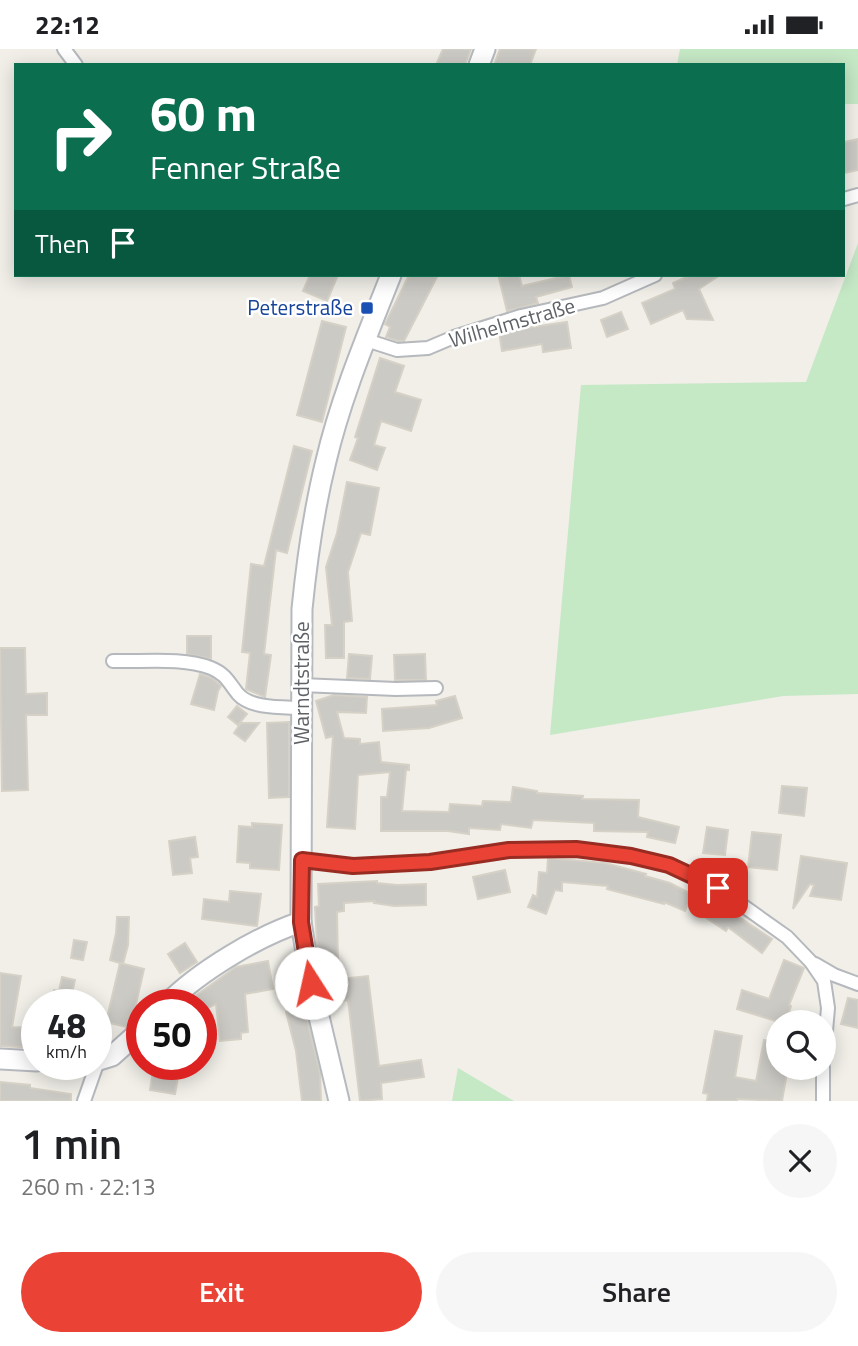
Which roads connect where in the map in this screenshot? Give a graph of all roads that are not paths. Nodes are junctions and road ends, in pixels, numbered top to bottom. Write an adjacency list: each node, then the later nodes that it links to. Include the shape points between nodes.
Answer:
1 (390, 277): 3 (main road, Warndtstraße)
2 (650, 277): 3 (street, Wilhelmstraße, via 603,298 521,316 428,348 397,350)
3 (366, 340): 5 (main road, Warndtstraße, via 326,460 316,513 302,608)
4 (113, 661): 7 (street, via 200,665 225,674 244,699)
5 (301, 685): 6 (street); 7 (main road, Warndtstraße)
6 (436, 688)
7 (301, 708): 8 (main road, Warndtstraße)
8 (302, 860): 9 (main road, Warndtstraße); 10 (street, via 365,866 509,850 563,849 631,856 669,865 718,888 787,937)
9 (301, 922): 12 (main road, via 275,931); 21 (main road, Warndtstraße)
10 (811, 962): 11 (street); 13 (street, via 824,981)
11 (858, 984)
12 (183, 989)
13 (828, 1010)
14 (126, 1043): 15 (main road)
15 (112, 1056)
16 (0, 1059): 17 (main road)
17 (21, 1060)
18 (91, 1080): 20 (street)
19 (824, 1080): 22 (street)
20 (84, 1101)
21 (339, 1101)
22 (823, 1101)

